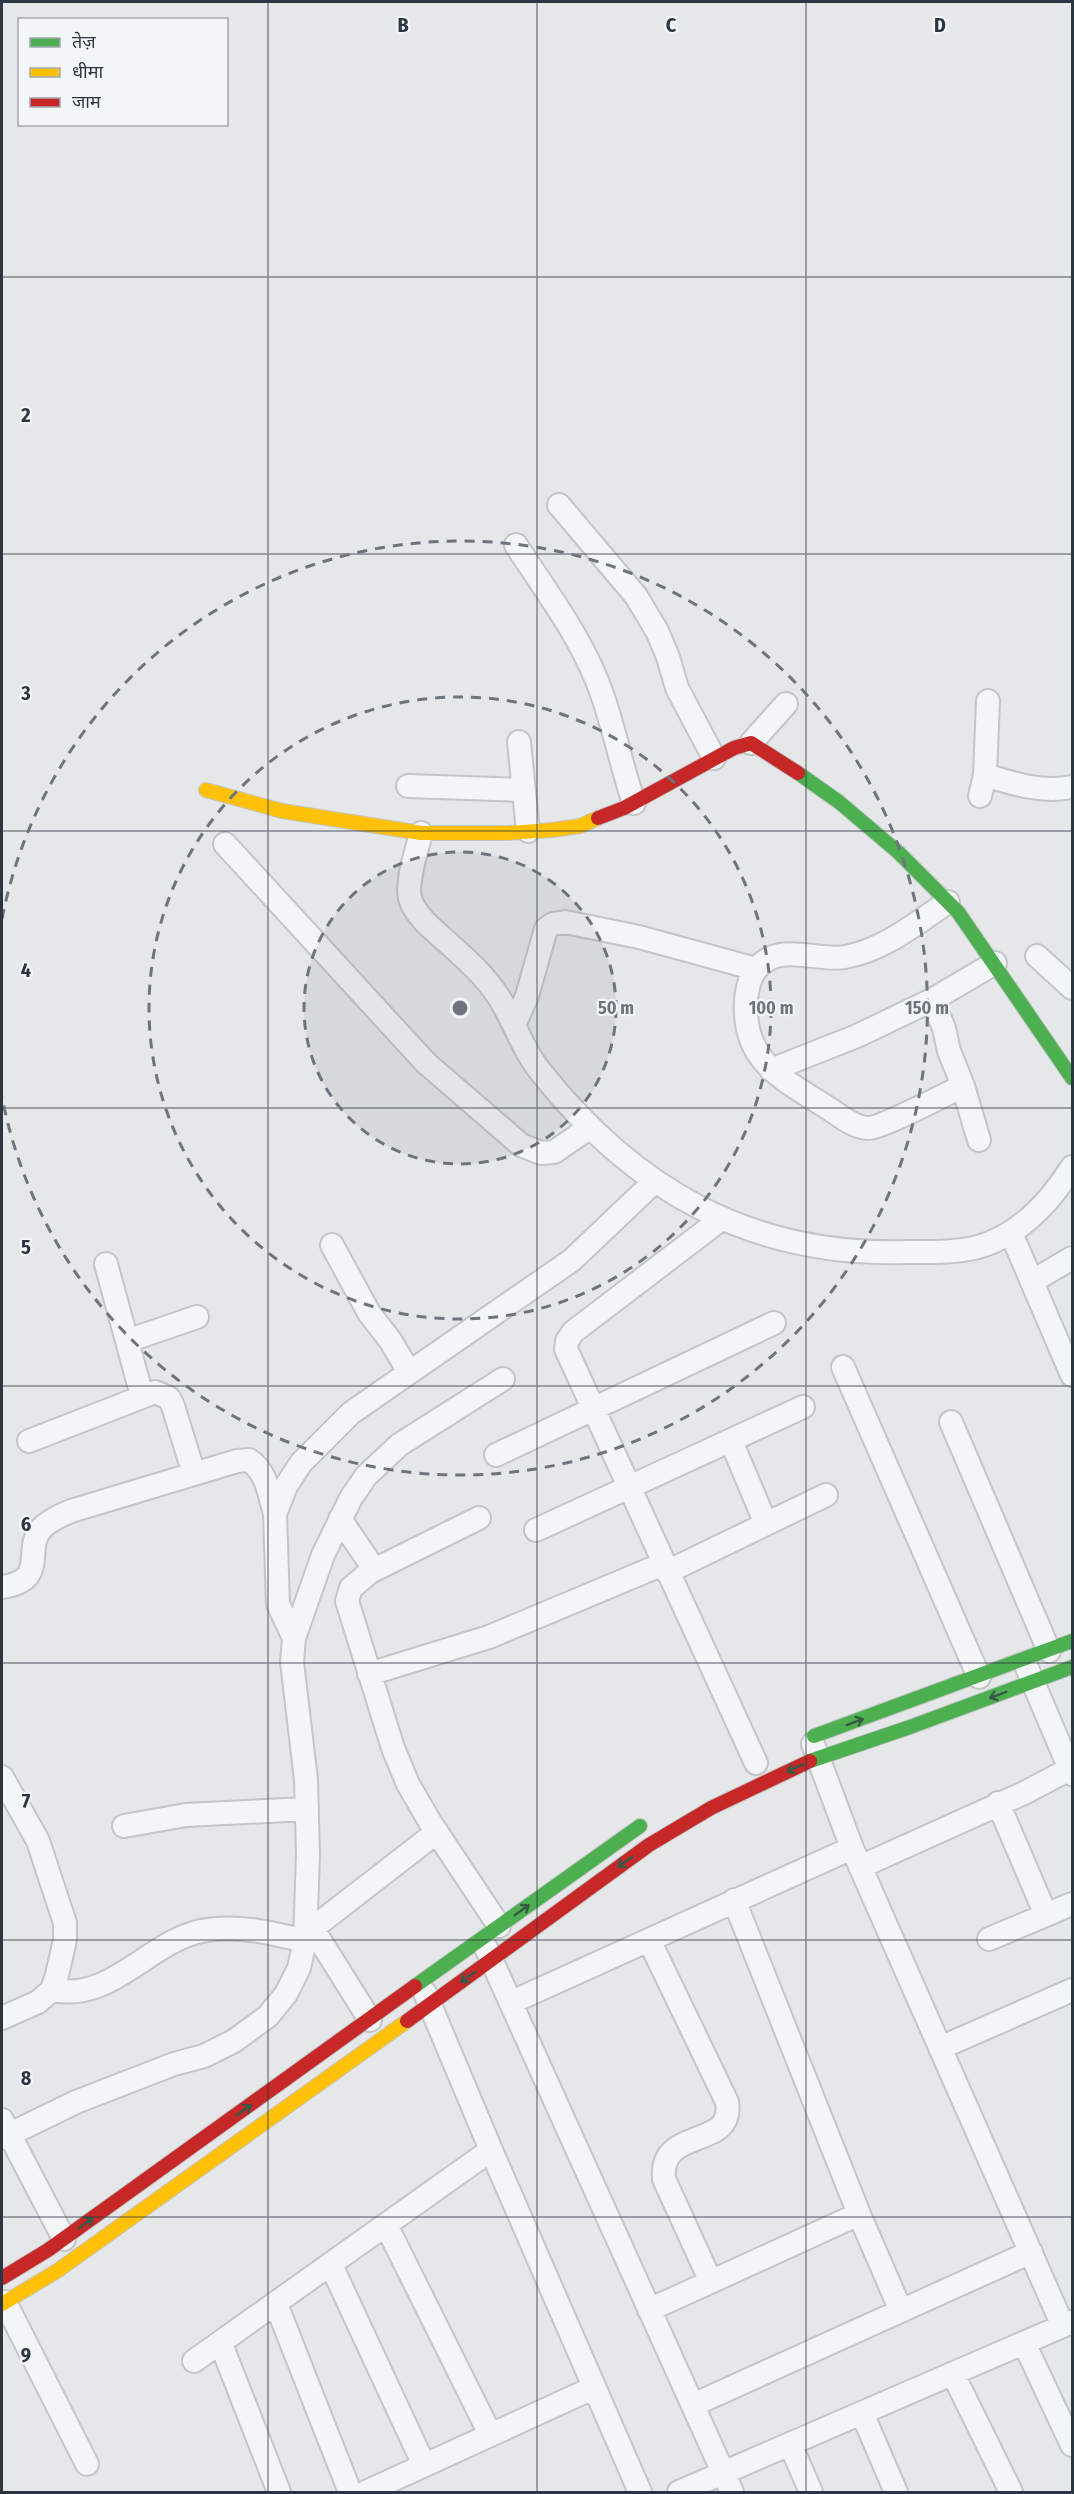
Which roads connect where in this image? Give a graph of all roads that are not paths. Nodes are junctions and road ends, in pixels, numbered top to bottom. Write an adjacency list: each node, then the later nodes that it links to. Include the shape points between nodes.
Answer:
1 (559, 505): 7 (street, via 636,596)
2 (516, 545): 12 (street, via 566,621 591,668)
3 (988, 701): 9 (street, via 982,786 1059,790)
4 (786, 704): 6 (street)
5 (519, 742): 11 (street)
6 (751, 742): 7 (street); 16 (street, via 839,802 898,852)
7 (714, 759): 12 (street)
8 (408, 786): 11 (street)
9 (1072, 787)
10 (206, 790): 14 (street, via 282,811)
11 (524, 790): 13 (street)
12 (634, 803): 13 (street, via 580,826)
13 (528, 831): 14 (street)
14 (421, 833): 22 (street, via 410,898 424,922 497,993)
15 (225, 844): 26 (street, via 426,1063 521,1145 541,1153 554,1152)
16 (948, 902): 18 (street); 19 (street, via 873,950 841,958 782,954 768,958)
17 (1037, 956): 20 (street)
18 (995, 963): 21 (street); 24 (street)
19 (756, 969): 22 (street, via 639,937 565,922 553,924 542,939 527,996); 23 (street, via 747,989 745,1015 760,1059)
20 (1072, 988)
21 (932, 1000): 23 (street, via 857,1036); 25 (street)
22 (514, 1025): 26 (street, via 538,1069)
23 (771, 1070): 25 (street, via 867,1128)
24 (1072, 1078)
25 (963, 1086): 27 (street)
26 (589, 1128): 29 (street)
27 (979, 1140)
28 (1072, 1167): 31 (street, via 1057,1192)
29 (654, 1182): 30 (street); 40 (street, via 572,1260)
30 (720, 1220): 31 (street, via 831,1251 939,1251 978,1247); 45 (street, via 573,1332 567,1341 566,1349)
31 (1011, 1233): 35 (street)
32 (332, 1245): 40 (street, via 369,1313)
33 (1072, 1258): 35 (street)
34 (106, 1264): 38 (street)
35 (1033, 1281): 41 (street)
36 (197, 1317): 38 (street)
37 (774, 1323): 45 (street)
38 (127, 1341): 43 (street)
39 (843, 1367): 67 (street)
40 (409, 1372): 53 (street, via 351,1413 301,1462)
41 (1072, 1372)
42 (503, 1379): 55 (street, via 399,1444 366,1476)
43 (142, 1396): 48 (street); 50 (street, via 155,1392 169,1398)
44 (803, 1407): 47 (street)
45 (594, 1410): 49 (street); 51 (street)
46 (951, 1422): 63 (street)
47 (731, 1441): 51 (street); 56 (street)
48 (29, 1442)
49 (496, 1455)
50 (194, 1474): 53 (street, via 249,1460 259,1466); 60 (street, via 53,1519 35,1541 34,1563 26,1578 14,1586)
51 (629, 1487): 57 (street); 58 (street)
52 (826, 1495): 56 (street)
53 (275, 1514): 61 (street, via 278,1604)
54 (479, 1518): 59 (street)
55 (340, 1519): 59 (street, via 367,1556); 61 (street)
56 (766, 1524): 58 (street)
57 (536, 1530)
58 (665, 1568): 66 (street, via 489,1637); 70 (street)
59 (370, 1572): 66 (street, via 351,1588 347,1601)
60 (2, 1587)
61 (294, 1638): 74 (street, via 292,1662)
62 (1072, 1641): 63 (street)
63 (1049, 1651): 64 (street)
64 (1024, 1660): 67 (street); 68 (street)
65 (1072, 1667): 68 (street)
66 (369, 1674): 77 (street, via 408,1784)
67 (979, 1677): 69 (street, one-way to 67)
68 (1031, 1683): 69 (street, one-way to 69, via 910,1727); 71 (street)
69 (810, 1746): 78 (street); 87 (street, one-way to 87, via 648,1845)
70 (756, 1763)
71 (1071, 1772): 73 (street)
72 (2, 1777): 88 (street, via 38,1841 65,1923 65,1940)
73 (998, 1803): 78 (street); 81 (street)
74 (307, 1809): 76 (street, via 186,1815); 83 (street)
75 (648, 1821): 82 (street, one-way to 75)
76 (124, 1826)
77 (437, 1832): 82 (street); 83 (street)
78 (856, 1857): 79 (street); 94 (street)
79 (734, 1900): 85 (street); 97 (street)
80 (1072, 1904): 81 (street)
81 (1046, 1915): 86 (street)
82 (499, 1926): 84 (street)
83 (308, 1929): 88 (street, via 201,1931 179,1939 104,1984 66,1993); 93 (street); 95 (street, via 299,1968 286,1994 268,2016 234,2041 204,2056 174,2064)
84 (480, 1939): 87 (street); 90 (street)
85 (649, 1940): 91 (street); 103 (street, via 729,2113 717,2130 673,2150 665,2158 663,2169)
86 (989, 1940)
87 (492, 1960): 90 (street, one-way to 90); 91 (street)
88 (52, 1990): 92 (street, via 38,2002)
89 (1072, 1990): 94 (street)
90 (425, 1994): 93 (street); 96 (street); 104 (street, via 57,2271)
91 (512, 2002): 106 (street)
92 (2, 2018)
93 (370, 2019): 99 (street, one-way to 93)
94 (940, 2048): 100 (street)
95 (4, 2131): 99 (street)
96 (491, 2150): 98 (street); 113 (street)
97 (859, 2214): 103 (street); 107 (street)
98 (386, 2225): 101 (street); 116 (street)
99 (64, 2239): 102 (street)
100 (1031, 2252): 107 (street); 108 (street)
101 (331, 2265): 105 (street); 120 (street)
102 (2, 2278)
103 (711, 2282): 106 (street)
104 (3, 2303): 119 (street)
105 (276, 2304): 110 (street); 124 (street)
106 (649, 2310): 114 (street)
107 (901, 2311): 114 (street)
108 (1068, 2324): 109 (street)
109 (1024, 2343): 112 (street); 118 (street)
110 (221, 2344): 111 (street); 123 (street)
111 (194, 2361)
112 (953, 2374): 115 (street); 129 (street)
113 (593, 2388): 116 (street); 122 (street)
114 (693, 2405): 121 (street)
115 (862, 2413): 117 (street); 128 (street)
116 (490, 2434): 120 (street)
117 (789, 2444): 121 (street); 127 (street)
118 (1072, 2445)
119 (87, 2464)
120 (424, 2465): 125 (street)
121 (727, 2483): 126 (street)
122 (632, 2490)
123 (279, 2493)
124 (350, 2493)
125 (366, 2493)
126 (679, 2493)
127 (811, 2493)
128 (896, 2493)
129 (1011, 2493)

